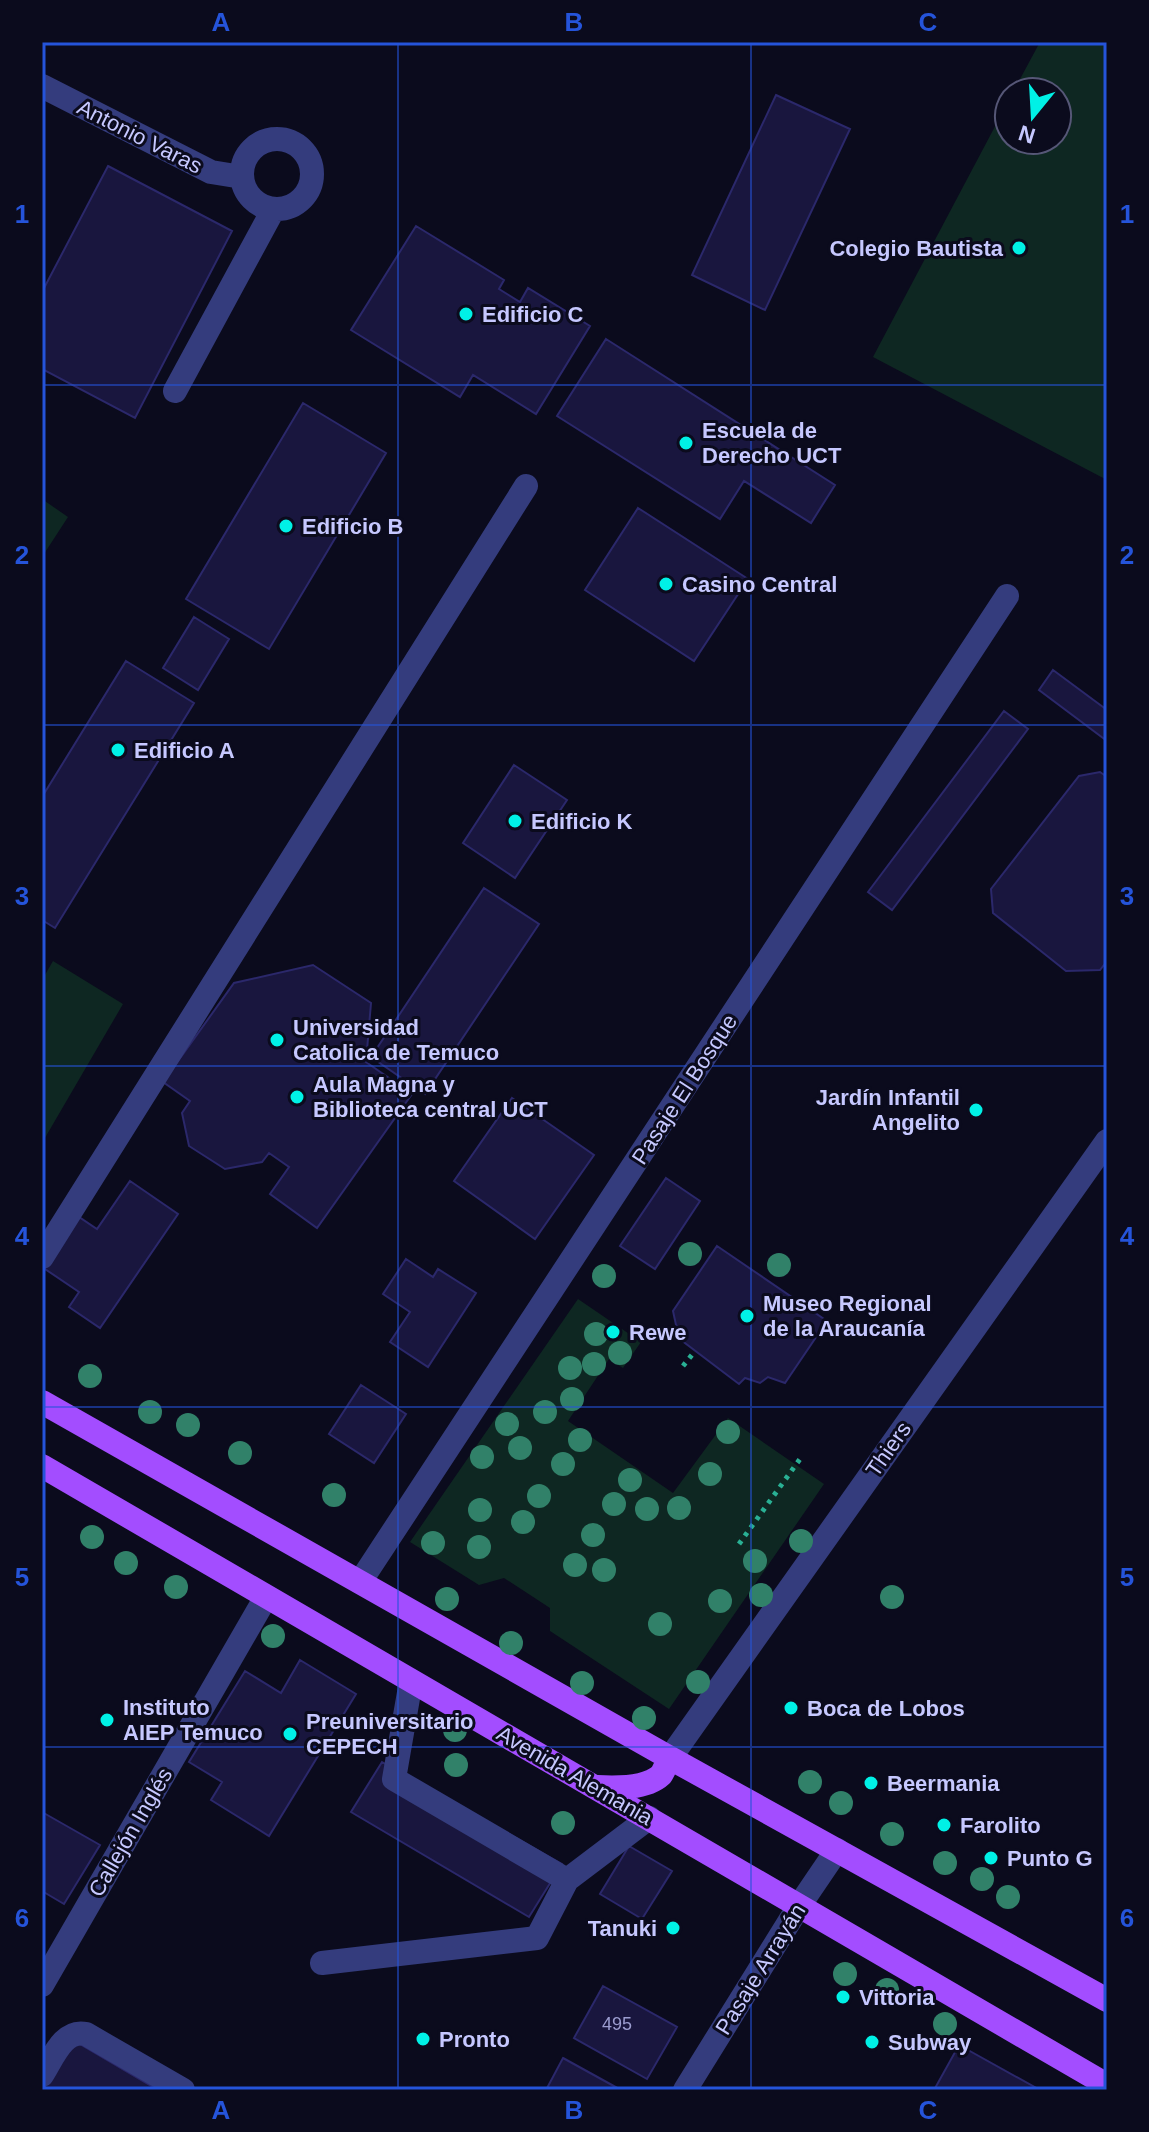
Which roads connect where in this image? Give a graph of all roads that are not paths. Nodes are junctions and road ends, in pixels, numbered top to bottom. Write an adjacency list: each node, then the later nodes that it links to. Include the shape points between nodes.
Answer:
1 (42, 86): 2 (street, Antonio Varas, via 211,172)
2 (242, 177): 3 (street, via 249,197); 3 (street, via 246,157 267,140 294,143 305,152 312,164 309,192 287,209)
3 (273, 210): 4 (street)
4 (175, 391)
5 (526, 486): 8 (street)
6 (1007, 596): 11 (street, Pasaje El Bosque)
7 (1107, 1141): 14 (street, Thiers)
8 (42, 1257)
9 (42, 1402): 11 (main road)
10 (42, 1466): 12 (main road, Avenida Alemania)
11 (360, 1582): 14 (main road)
12 (266, 1597): 13 (main road, Avenida Alemania); 21 (street, Callejón Inglés)
13 (411, 1681): 15 (main road, Avenida Alemania); 18 (street, via 394,1779)
14 (670, 1758): 15 (main road, via 660,1775 641,1784); 17 (main road)
15 (595, 1787): 16 (main road, Avenida Alemania)
16 (649, 1818): 18 (street); 19 (main road, Avenida Alemania)
17 (837, 1850): 19 (street, Pasaje Arrayán); 22 (main road)
18 (567, 1880): 20 (street, via 537,1938)
19 (799, 1906): 24 (main road, Avenida Alemania); 26 (street, Pasaje Arrayán)
20 (322, 1963)
21 (42, 1985)
22 (1107, 2000)
23 (42, 2075): 25 (street, via 68,2034 76,2032)
24 (1107, 2085)
25 (183, 2090)
26 (685, 2090)

